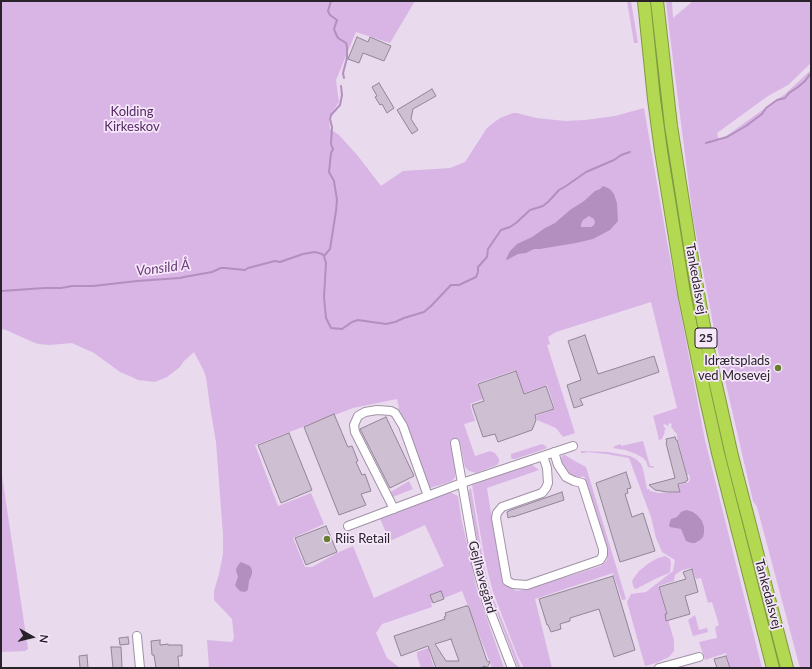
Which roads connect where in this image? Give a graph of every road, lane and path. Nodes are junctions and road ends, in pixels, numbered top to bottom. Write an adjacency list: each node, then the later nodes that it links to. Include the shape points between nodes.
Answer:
1 (644, 1): 16 (highway, Tankedalsvej / 25, via 661,151 686,300 718,453)
2 (658, 1): 17 (highway, Tankedalsvej / 25, via 671,126 709,354 732,456)
3 (455, 443): 7 (street, Gejlhavegård)
4 (573, 446): 5 (street)
5 (554, 452): 6 (street); 6 (street, via 558,465 566,477 582,483 603,555 600,560 527,585 512,584 507,581 497,513 502,507 542,493 548,483)
6 (543, 456): 7 (street)
7 (462, 483): 8 (street); 14 (street, Gejlhavegård, via 476,563)
8 (428, 496): 9 (street); 9 (street, via 403,426 395,413 378,410 365,412 358,416 354,425 355,432)
9 (394, 509): 10 (street)
10 (348, 526)
11 (137, 636): 13 (street)
12 (699, 657): 15 (street)
13 (140, 668)
14 (512, 668)
15 (659, 668)
16 (773, 668)
17 (787, 668)

